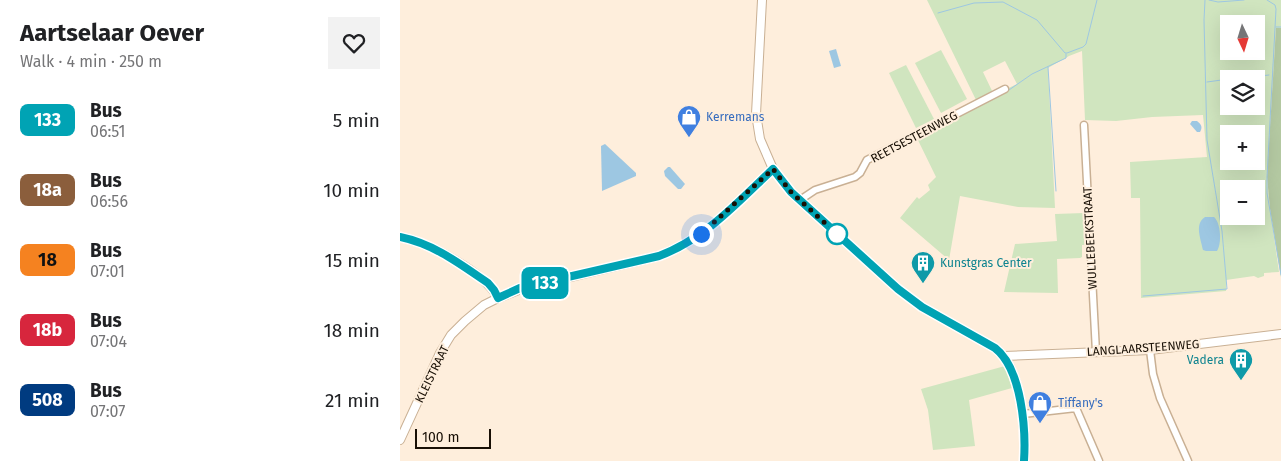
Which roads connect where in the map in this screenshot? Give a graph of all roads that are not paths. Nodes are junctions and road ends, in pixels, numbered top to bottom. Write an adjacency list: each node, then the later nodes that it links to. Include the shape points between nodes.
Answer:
1 (762, 0): 4 (street, via 756,114 760,139)
2 (1005, 89): 5 (street, REETSESTEENWEG, via 867,160 854,177 815,190)
3 (1084, 125): 10 (street, WULLEBEEKSTRAAT)
4 (773, 169): 5 (street); 7 (street, KLEISTRAAT, via 708,228 678,248 659,256 520,288)
5 (800, 200): 11 (street, via 898,289)
6 (400, 237): 7 (street, via 436,249 488,283)
7 (498, 298): 13 (street, KLEISTRAAT, via 474,313 451,335)
8 (1281, 334): 9 (street, LANGLAARSTEENWEG)
9 (1150, 350): 10 (street, LANGLAARSTEENWEG); 16 (street, via 1160,398)
10 (1096, 352): 11 (street, LANGLAARSTEENWEG)
11 (1004, 356): 12 (street)
12 (1023, 414): 14 (street); 15 (street, via 1076,408)
13 (400, 440)
14 (1024, 461)
15 (1099, 461)
16 (1188, 461)

